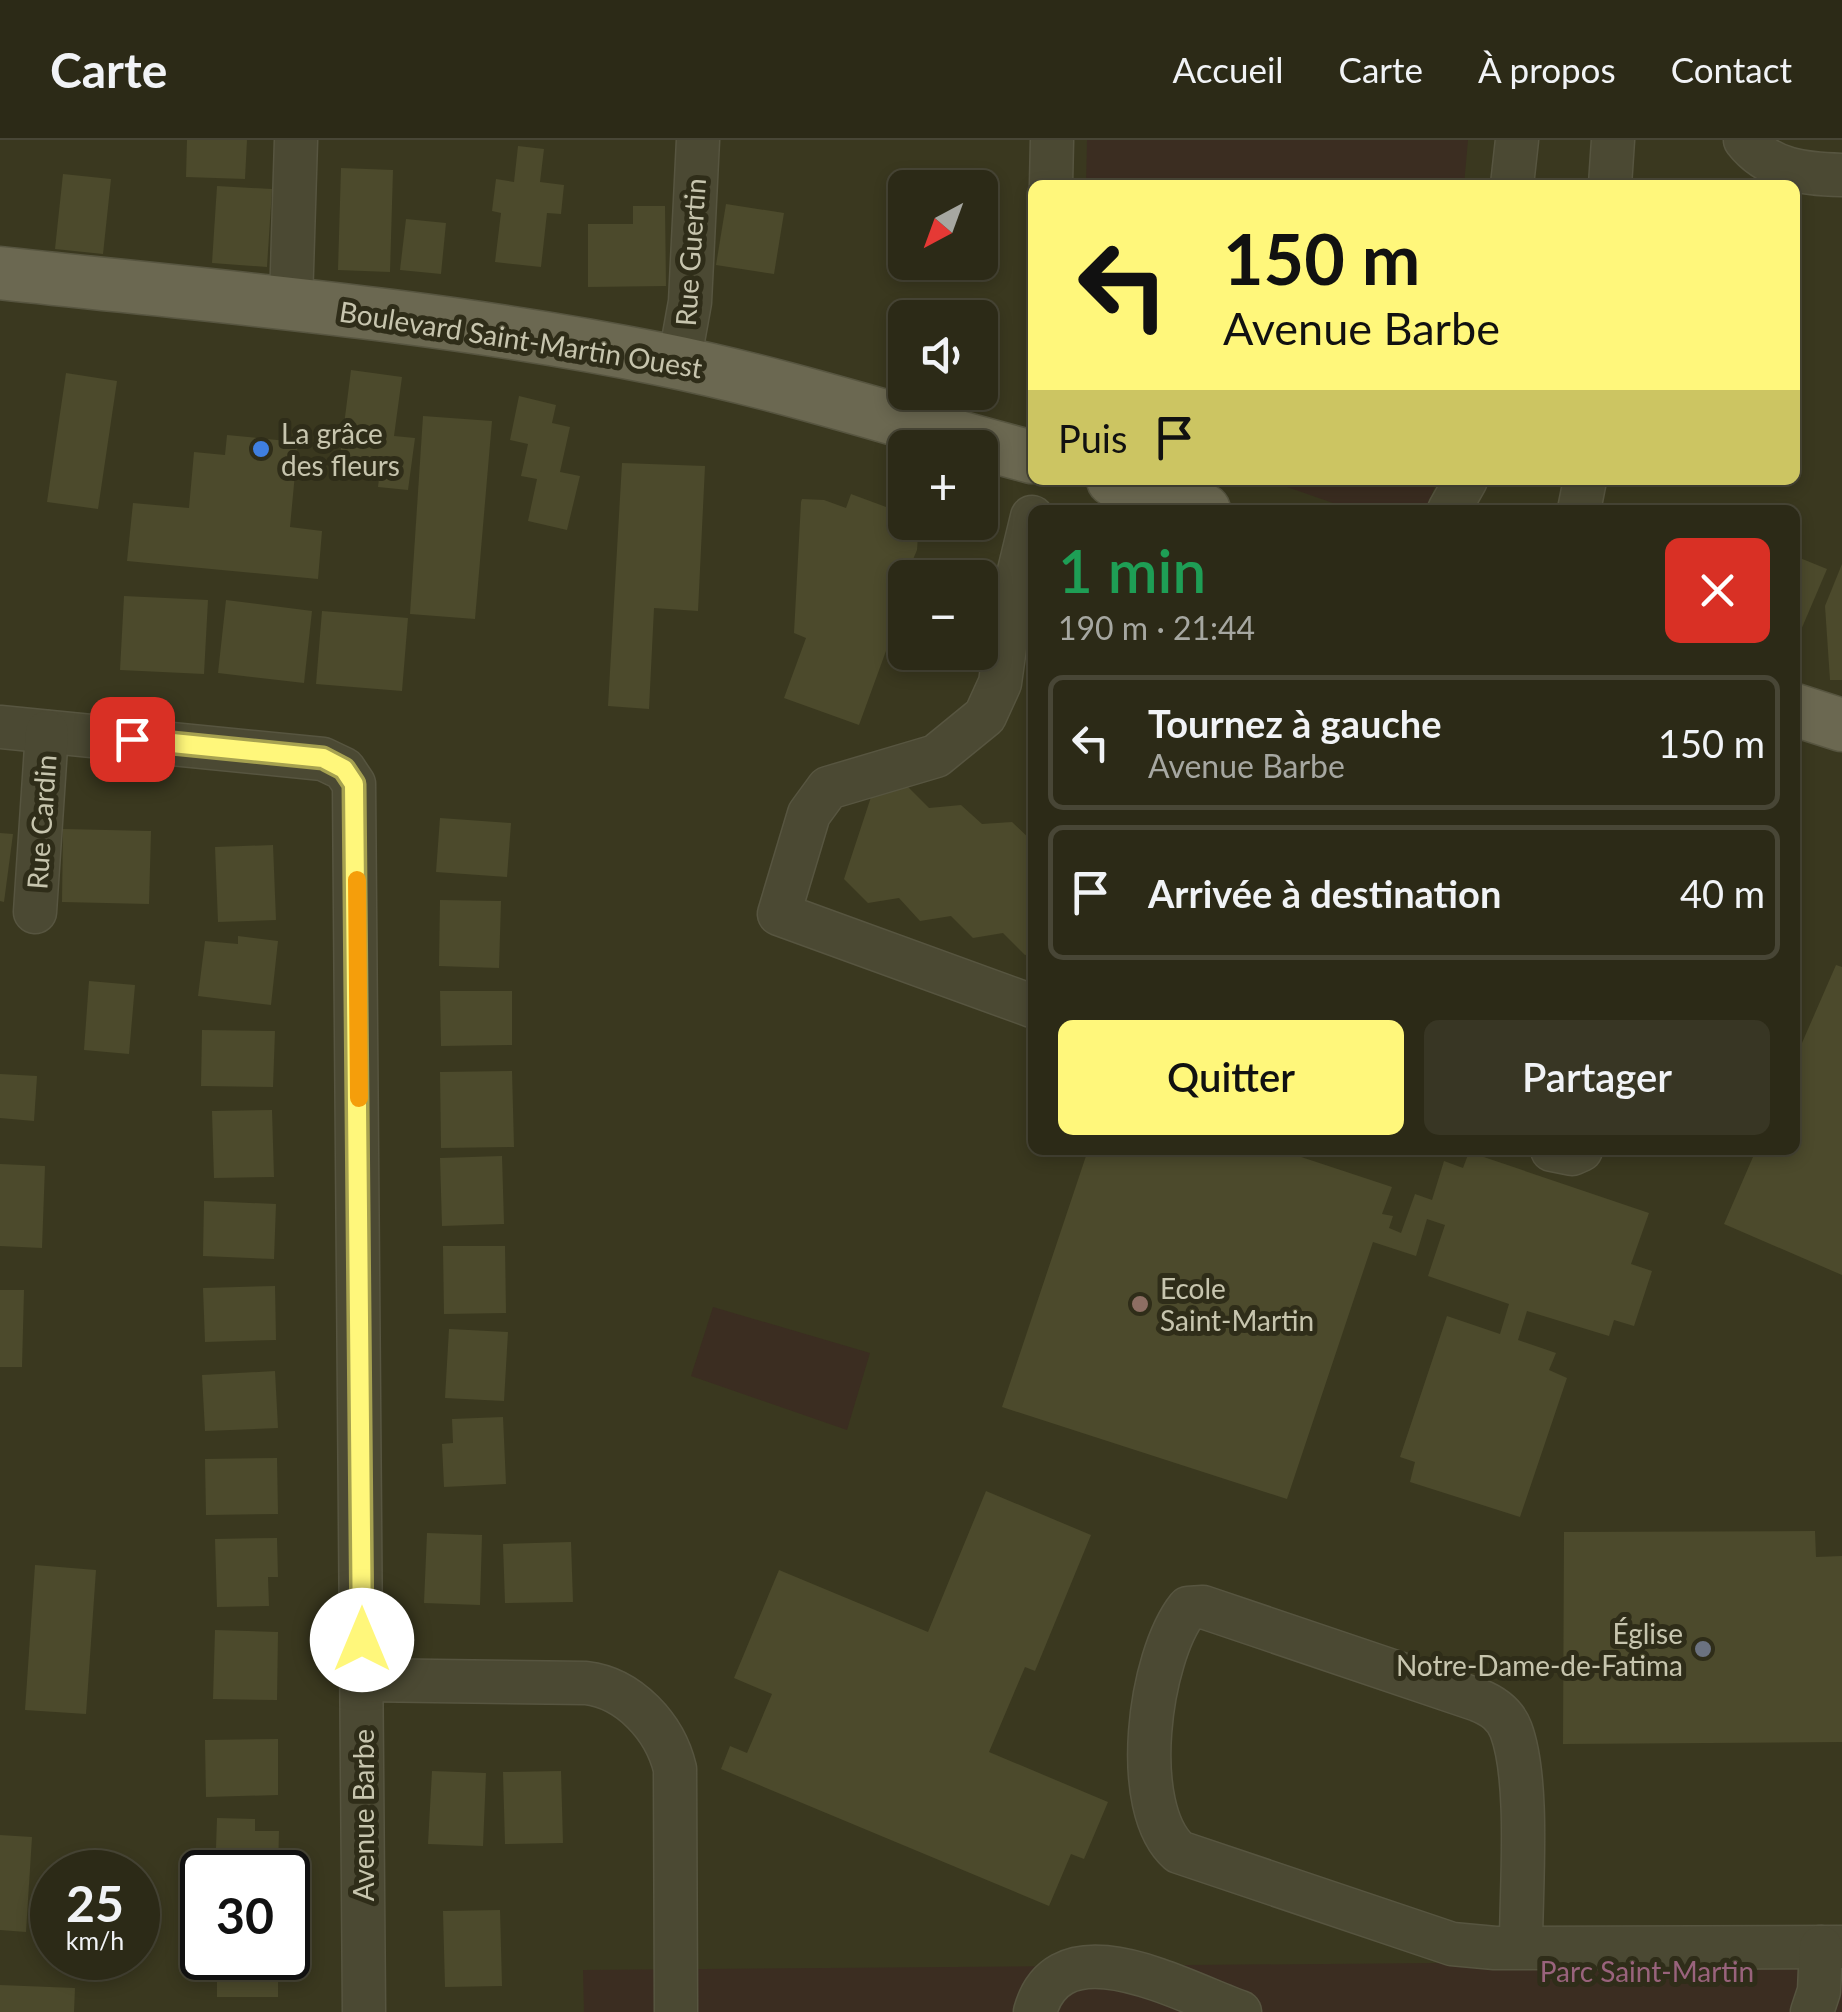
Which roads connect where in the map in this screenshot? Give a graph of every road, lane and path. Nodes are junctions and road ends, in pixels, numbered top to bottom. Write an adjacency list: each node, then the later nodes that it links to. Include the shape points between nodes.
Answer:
1 (296, 140): 12 (street)
2 (698, 140): 13 (street, Rue Guertin, via 690,302)
3 (1052, 140): 8 (street)
4 (1517, 140): 9 (street)
5 (1613, 140): 10 (street)
6 (1745, 140): 7 (street, via 1779,168)
7 (1842, 176)
8 (1051, 180)
9 (1513, 180)
10 (1610, 180)
11 (0, 273): 12 (main road, Boulevard Saint-Martin Ouest)
12 (291, 302): 13 (main road, Boulevard Saint-Martin Ouest)
13 (679, 363): 14 (main road, Boulevard Saint-Martin Ouest)
14 (1028, 456)
15 (1128, 485): 16 (main road)
16 (1189, 505)
17 (1028, 534): 23 (street, via 994,701 975,728 936,756 828,788 809,814 779,914)
18 (1800, 712): 19 (main road)
19 (1842, 726)
20 (0, 728): 21 (street, Avenue Barbe)
21 (47, 732): 22 (street, Rue Cardin); 24 (street, Avenue Barbe, via 323,758 344,769 354,784)
22 (34, 912)
23 (1028, 1005)
24 (362, 1680): 27 (street, Avenue Barbe); 28 (street, via 586,1682 626,1697 670,1751 676,1790)
25 (1521, 1946): 25 (street, via 1519,1786 1516,1747 1504,1717 1478,1700 1203,1606 1188,1608 1151,1715 1154,1812 1166,1841 1194,1860 1452,1944); 26 (street)
26 (1831, 1947): 31 (street)
27 (364, 2012)
28 (676, 2012)
29 (1035, 2012): 30 (street, via 1062,1972 1097,1964)
30 (1240, 2012)
31 (1812, 2012)

